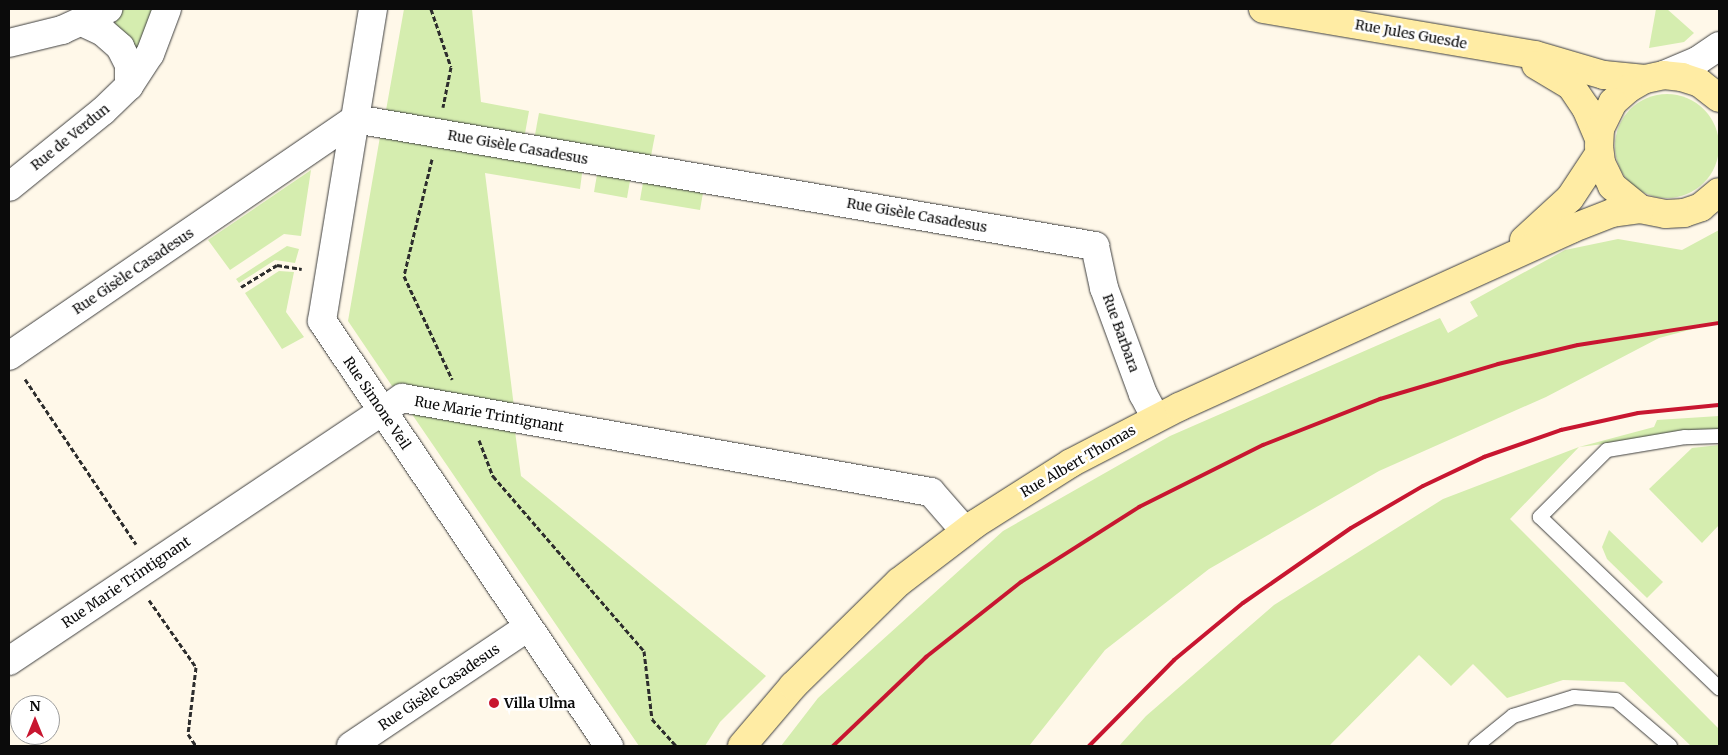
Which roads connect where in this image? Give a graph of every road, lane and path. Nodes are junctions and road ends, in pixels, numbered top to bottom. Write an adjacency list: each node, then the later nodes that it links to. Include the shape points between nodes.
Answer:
1 (108, 9): 5 (street)
2 (168, 9): 10 (street, Rue de Verdun, via 150,54)
3 (373, 9): 12 (street, Rue Simone Veil)
4 (1263, 9): 8 (street, Rue Jules Guesde)
5 (82, 22): 6 (street); 10 (street, via 108,35 120,46 129,65)
6 (9, 43)
7 (1719, 46): 9 (street, via 1697,61)
8 (1500, 50): 9 (street, Rue Jules Guesde, via 1554,59 1604,75); 13 (street, Rue Jules Guesde, via 1548,70 1571,86 1586,108)
9 (1655, 77): 11 (street, Rue Jules Guesde, via 1691,79); 13 (street, Rue Albert Thomas, via 1628,88 1613,102 1604,119)
10 (129, 86): 14 (street, Rue de Verdun)
11 (1719, 98)
12 (355, 119): 17 (street, Rue Gisèle Casadesus); 19 (street, Rue Simone Veil); 21 (street, Rue Gisèle Casadesus)
13 (1599, 146): 16 (street, Rue Jules Guesde, via 1612,186); 18 (street, Rue Albert Thomas, via 1581,185 1546,223)
14 (9, 187)
15 (1719, 192): 16 (street, via 1701,206 1684,213 1666,214)
16 (1640, 209): 18 (street, Rue Albert Thomas, via 1612,213 1587,222)
17 (1095, 246): 23 (street, Rue Barbara, via 1104,288 1143,394)
18 (1479, 270): 23 (street, Rue Albert Thomas)
19 (330, 274): 20 (path, via 277,265); 22 (street, Rue Simone Veil, via 322,321)
20 (241, 287)
21 (9, 356): 26 (path)
22 (383, 411): 25 (street, Rue Marie Trintignant, via 402,398 931,492); 26 (street, Rue Marie Trintignant); 27 (street, Rue Simone Veil)
23 (1156, 418): 25 (street, Rue Albert Thomas, via 1071,463)
24 (1719, 436): 29 (lane, via 1685,437 1607,450 1540,517)
25 (965, 531): 33 (street, Rue Albert Thomas, via 899,582 854,624 793,686)
26 (142, 572): 28 (street, Rue Marie Trintignant); 30 (path, via 196,667 188,734)
27 (528, 627): 31 (street, Rue Gisèle Casadesus); 32 (street, Rue Simone Veil)
28 (9, 661)
29 (1719, 688)
30 (196, 746)
31 (351, 746)
32 (609, 746)
33 (742, 746)
34 (1476, 746): 35 (lane, via 1513,716 1574,697 1616,700)
35 (1670, 746)

